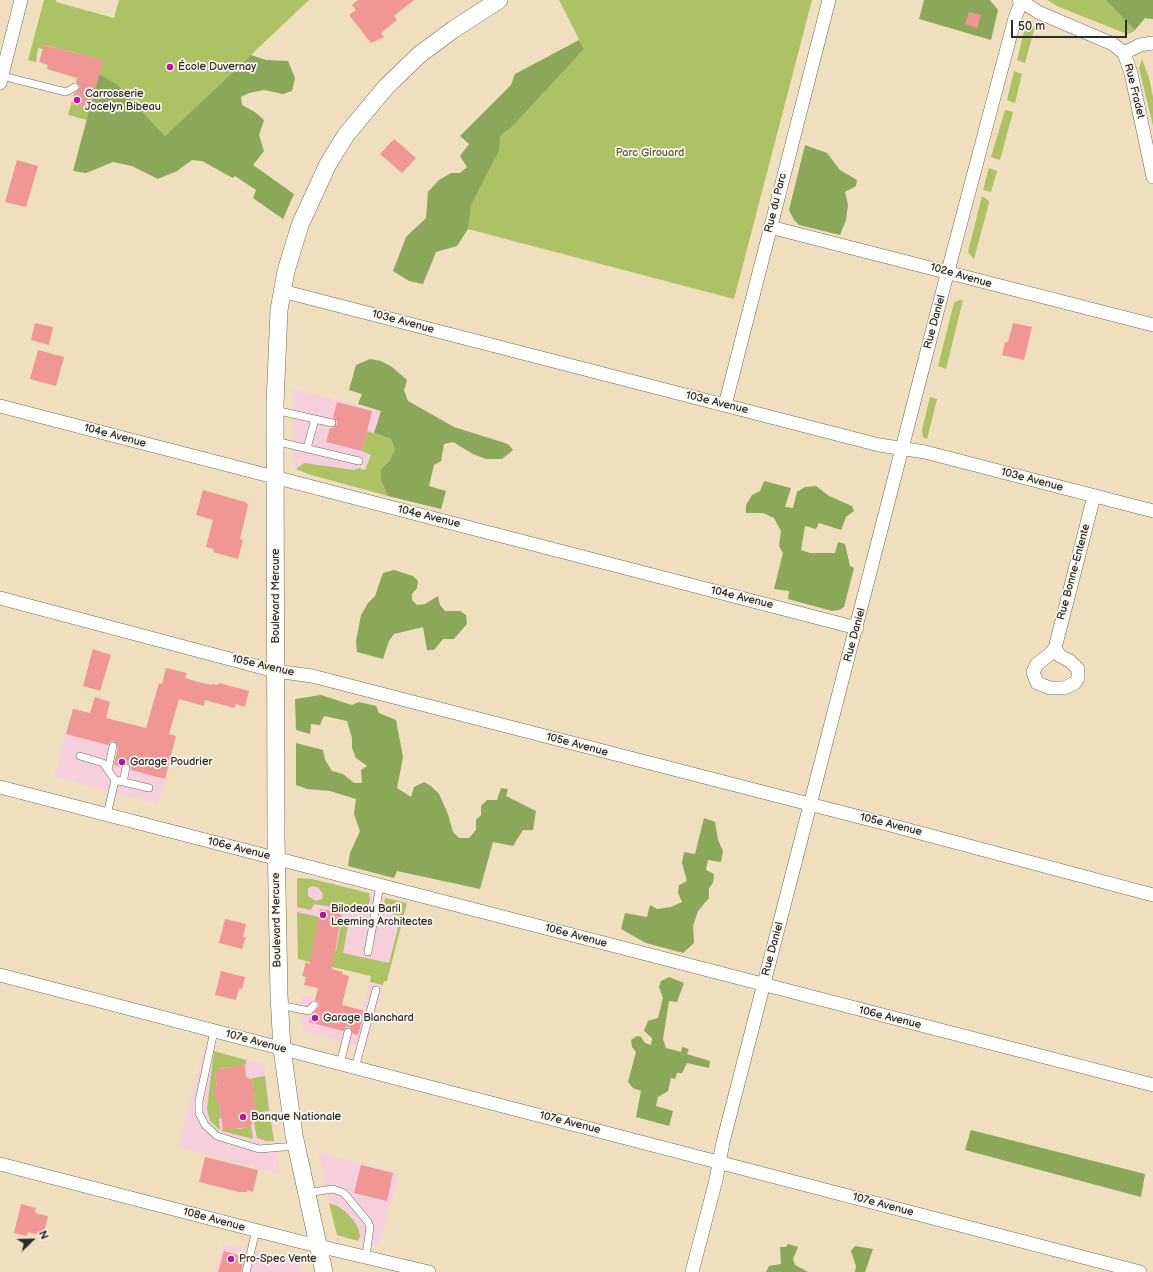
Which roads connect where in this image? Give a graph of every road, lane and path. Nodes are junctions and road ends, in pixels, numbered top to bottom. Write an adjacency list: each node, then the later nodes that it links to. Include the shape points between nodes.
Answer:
1 (21, 0): 7 (street)
2 (499, 0): 12 (street, Boulevard Mercure, via 419,55 386,87 354,124 328,164 307,207)
3 (829, 0): 10 (street, Rue du Parc)
4 (1021, 0): 6 (street, via 1040,13 1113,44); 11 (street, Rue Daniel)
5 (1153, 43): 6 (street, via 1140,45)
6 (1124, 53): 9 (street, Rue Fradet)
7 (1, 79): 8 (lane, via 66,92)
8 (75, 87)
9 (1153, 177)
10 (770, 227): 11 (street, 102e Avenue); 14 (street, Rue du Parc)
11 (948, 272): 13 (street, 102e Avenue, via 970,280); 21 (street, Rue Daniel)
12 (282, 291): 14 (street, 103e Avenue); 16 (street, Boulevard Mercure)
13 (1153, 326)
14 (725, 405): 21 (street, 103e Avenue)
15 (0, 406): 23 (street, 104e Avenue)
16 (275, 410): 17 (lane); 19 (street, Boulevard Mercure)
17 (315, 419): 18 (lane); 20 (lane)
18 (332, 423)
19 (275, 441): 20 (lane); 23 (street, Boulevard Mercure)
20 (308, 448): 22 (lane)
21 (902, 449): 24 (street, 103e Avenue, via 925,452); 27 (street, Rue Daniel)
22 (359, 461)
23 (275, 478): 27 (street, 104e Avenue); 29 (street, Boulevard Mercure)
24 (1094, 496): 25 (street, 103e Avenue); 28 (street, Rue Bonne-Entente)
25 (1153, 511)
26 (0, 598): 29 (street, 105e Avenue)
27 (857, 628): 37 (street, Rue Daniel)
28 (1055, 648)
29 (275, 671): 37 (street, 105e Avenue, via 312,676); 39 (street, Boulevard Mercure)
30 (113, 746): 33 (lane)
31 (80, 756): 33 (lane, via 103,764)
32 (126, 768): 34 (lane)
33 (108, 770): 34 (lane)
34 (119, 781): 36 (lane); 38 (lane)
35 (0, 787): 38 (street, 106e Avenue)
36 (149, 788)
37 (810, 805): 41 (street, 105e Avenue); 44 (street, Rue Daniel)
38 (107, 815): 39 (street, 106e Avenue)
39 (276, 859): 40 (street, 106e Avenue); 46 (street, Boulevard Mercure)
40 (380, 885): 42 (lane); 44 (street, 106e Avenue)
41 (1153, 895)
42 (368, 952)
43 (0, 975): 48 (street, 107e Avenue)
44 (764, 986): 53 (street, 106e Avenue); 55 (street, Rue Daniel)
45 (376, 990): 52 (lane)
46 (279, 1005): 47 (lane, via 308,1011); 50 (street, Boulevard Mercure)
47 (314, 1005)
48 (214, 1031): 50 (street, 107e Avenue); 54 (lane, via 199,1101 199,1113 204,1125 219,1137 259,1149)
49 (348, 1032): 51 (lane)
50 (282, 1048): 51 (street, 107e Avenue); 54 (street, Boulevard Mercure)
51 (340, 1064): 52 (street, 107e Avenue)
52 (355, 1068): 55 (street, 107e Avenue)
53 (1153, 1085)
54 (296, 1146): 57 (street, Boulevard Mercure)
55 (719, 1162): 64 (street, Rue Daniel); 65 (street, 107e Avenue)
56 (0, 1164): 58 (street, 108e Avenue)
57 (306, 1193): 59 (street, Boulevard Mercure); 60 (lane, via 333,1189 344,1193 370,1227)
58 (256, 1230): 59 (street, 108e Avenue); 61 (lane)
59 (318, 1246): 60 (street, 108e Avenue); 62 (street, Boulevard Mercure)
60 (366, 1256): 63 (street, 108e Avenue)
61 (246, 1272)
62 (324, 1272)
63 (430, 1272)
64 (692, 1272)
65 (1140, 1272)

